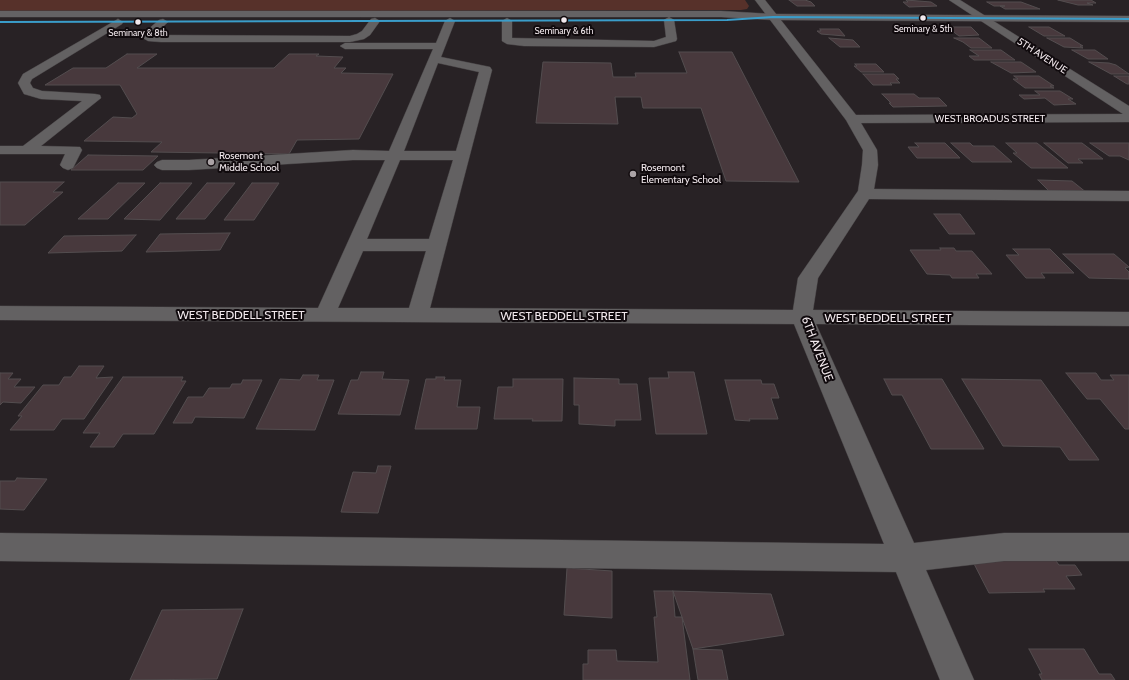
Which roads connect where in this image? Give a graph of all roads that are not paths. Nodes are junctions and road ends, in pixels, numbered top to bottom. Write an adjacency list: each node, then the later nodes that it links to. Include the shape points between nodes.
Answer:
1 (760, 0): 6 (street, 6TH AVENUE)
2 (954, 0): 7 (street, 5TH AVENUE)
3 (0, 14): 4 (main road)
4 (133, 14): 5 (main road); 13 (main road)
5 (452, 17): 6 (main road, via 721,14); 10 (main road); 11 (main road); 16 (street)
6 (773, 17): 7 (main road); 9 (main road); 19 (street, 6TH AVENUE)
7 (983, 18): 8 (main road); 17 (street, 5TH AVENUE)
8 (1129, 19)
9 (669, 20): 11 (main road); 11 (street, via 672,39 654,44 507,41)
10 (375, 21): 14 (main road); 14 (street, via 366,33 350,39 148,38 149,34)
11 (507, 21)
12 (0, 22): 13 (main road)
13 (118, 22): 14 (main road); 21 (street, via 27,77 24,83 28,91 41,95 95,98)
14 (163, 22)
15 (323, 46): 16 (street)
16 (437, 53): 22 (street); 23 (street, via 486,70)
17 (1129, 112)
18 (1129, 118): 19 (street, WEST BROADUS STREET)
19 (852, 119): 26 (street, 6TH AVENUE, via 870,150 870,165)
20 (0, 150): 21 (street)
21 (26, 150): 24 (street, via 75,150)
22 (395, 155): 23 (street); 25 (street, via 353,154); 28 (street)
23 (463, 156): 29 (street)
24 (68, 165)
25 (162, 165)
26 (864, 194): 27 (street); 33 (street, 6TH AVENUE, via 808,278)
27 (1129, 196)
28 (356, 245): 29 (street); 31 (street)
29 (437, 245): 32 (street)
30 (0, 314): 31 (street, WEST BEDDELL STREET)
31 (324, 315): 32 (street, WEST BEDDELL STREET)
32 (417, 316): 33 (street, WEST BEDDELL STREET)
33 (802, 317): 34 (street, WEST BEDDELL STREET); 37 (street, 6TH AVENUE)
34 (1129, 319)
35 (0, 547): 37 (street)
36 (1129, 547): 37 (street, via 1004,547)
37 (905, 558): 38 (street, 6TH AVENUE)
38 (957, 680)

